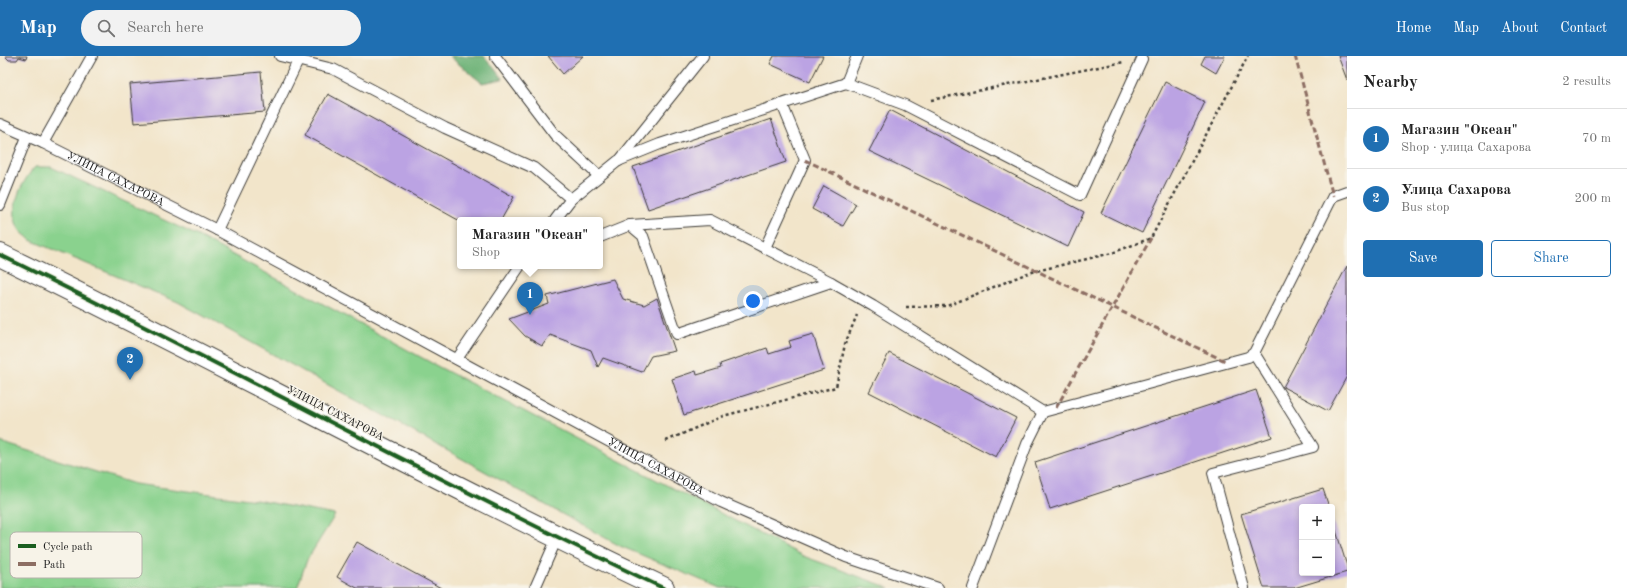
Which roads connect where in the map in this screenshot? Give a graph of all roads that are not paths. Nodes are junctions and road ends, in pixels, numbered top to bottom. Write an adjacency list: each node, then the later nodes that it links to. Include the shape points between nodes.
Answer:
1 (92, 56): 13 (lane)
2 (280, 56): 7 (lane)
3 (494, 56): 15 (lane, via 555,135)
4 (703, 56): 14 (lane)
5 (857, 56): 9 (lane)
6 (1140, 57): 9 (lane, via 1080,195 905,105)
7 (298, 60): 8 (lane); 21 (lane)
8 (319, 61): 17 (lane, via 445,128 534,168)
9 (846, 84): 10 (lane)
10 (782, 104): 14 (lane, via 660,144); 23 (lane, via 805,160)
11 (0, 124): 12 (lane, УЛИЦА САХАРОВА)
12 (27, 137): 13 (lane, УЛИЦА САХАРОВА); 18 (lane)
13 (43, 143): 21 (lane, УЛИЦА САХАРОВА)
14 (618, 162): 15 (lane)
15 (599, 176): 17 (lane)
16 (1347, 191): 27 (lane, via 1333,196)
17 (571, 199): 19 (lane)
18 (0, 205)
19 (557, 217)
20 (630, 225): 22 (lane); 23 (lane, via 710,220); 26 (lane, via 643,236 677,334)
21 (217, 230): 28 (lane, УЛИЦА САХАРОВА)
22 (603, 236)
23 (765, 248): 26 (lane)
24 (0, 255): 30 (street, УЛИЦА САХАРОВА)
25 (518, 269): 28 (lane)
26 (831, 282): 29 (lane, via 874,306)
27 (1254, 353): 29 (lane); 35 (lane, via 1313,447 1213,473)
28 (458, 359): 33 (lane, УЛИЦА САХАРОВА, via 721,502 846,557)
29 (1043, 412): 34 (lane, via 1027,444)
30 (558, 538): 31 (lane); 32 (street, УЛИЦА САХАРОВА)
31 (535, 588)
32 (663, 588)
33 (938, 588)
34 (974, 588)
35 (1244, 588)

